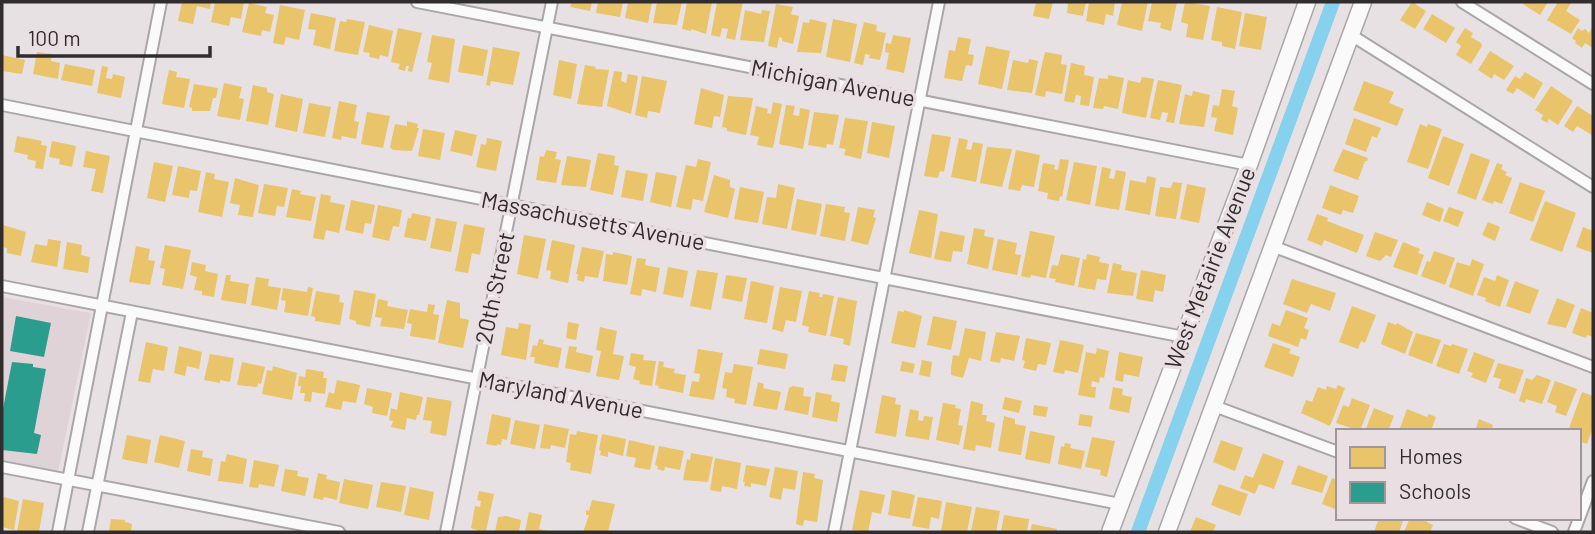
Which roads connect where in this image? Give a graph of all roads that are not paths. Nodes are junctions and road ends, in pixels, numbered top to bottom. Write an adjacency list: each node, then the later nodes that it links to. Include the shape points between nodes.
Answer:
1 (161, 2): 13 (street)
2 (417, 2): 8 (street, Michigan Avenue)
3 (552, 2): 8 (street, 20th Street)
4 (939, 2): 11 (street)
5 (1307, 2): 14 (main road, West Metairie Avenue)
6 (1363, 2): 9 (main road)
7 (1461, 2): 10 (street)
8 (547, 27): 11 (street, Michigan Avenue); 16 (street, 20th Street)
9 (1351, 35): 15 (street); 17 (main road)
10 (1593, 84)
11 (920, 100): 14 (street, Michigan Avenue); 18 (street)
12 (2, 105): 13 (street, Massachusetts Avenue)
13 (136, 132): 16 (street, Massachusetts Avenue); 20 (street)
14 (1249, 165): 22 (main road, West Metairie Avenue)
15 (1593, 187)
16 (512, 206): 18 (street, Massachusetts Avenue); 24 (street, 20th Street)
17 (1272, 246): 23 (street); 25 (main road)
18 (885, 277): 22 (street, Massachusetts Avenue); 26 (street)
19 (2, 286): 20 (street, Maryland Avenue)
20 (103, 306): 21 (street, Maryland Avenue); 29 (street)
21 (132, 312): 24 (street, Maryland Avenue); 31 (street)
22 (1184, 337): 32 (main road, West Metairie Avenue)
23 (1593, 367)
24 (476, 378): 26 (street, Maryland Avenue); 38 (street, 20th Street)
25 (1214, 406): 27 (street); 41 (main road)
26 (850, 451): 32 (street, Maryland Avenue); 39 (street)
27 (1336, 451)
28 (2, 467): 29 (street)
29 (69, 481): 31 (street); 35 (street)
30 (1593, 481): 33 (street)
31 (97, 485): 36 (street); 37 (street)
32 (1120, 504): 40 (main road, West Metairie Avenue)
33 (1581, 513)
34 (1519, 520): 42 (street)
35 (58, 532)
36 (88, 532)
37 (339, 532)
38 (446, 532)
39 (834, 532)
40 (1110, 532)
41 (1167, 532)
42 (1552, 532)

